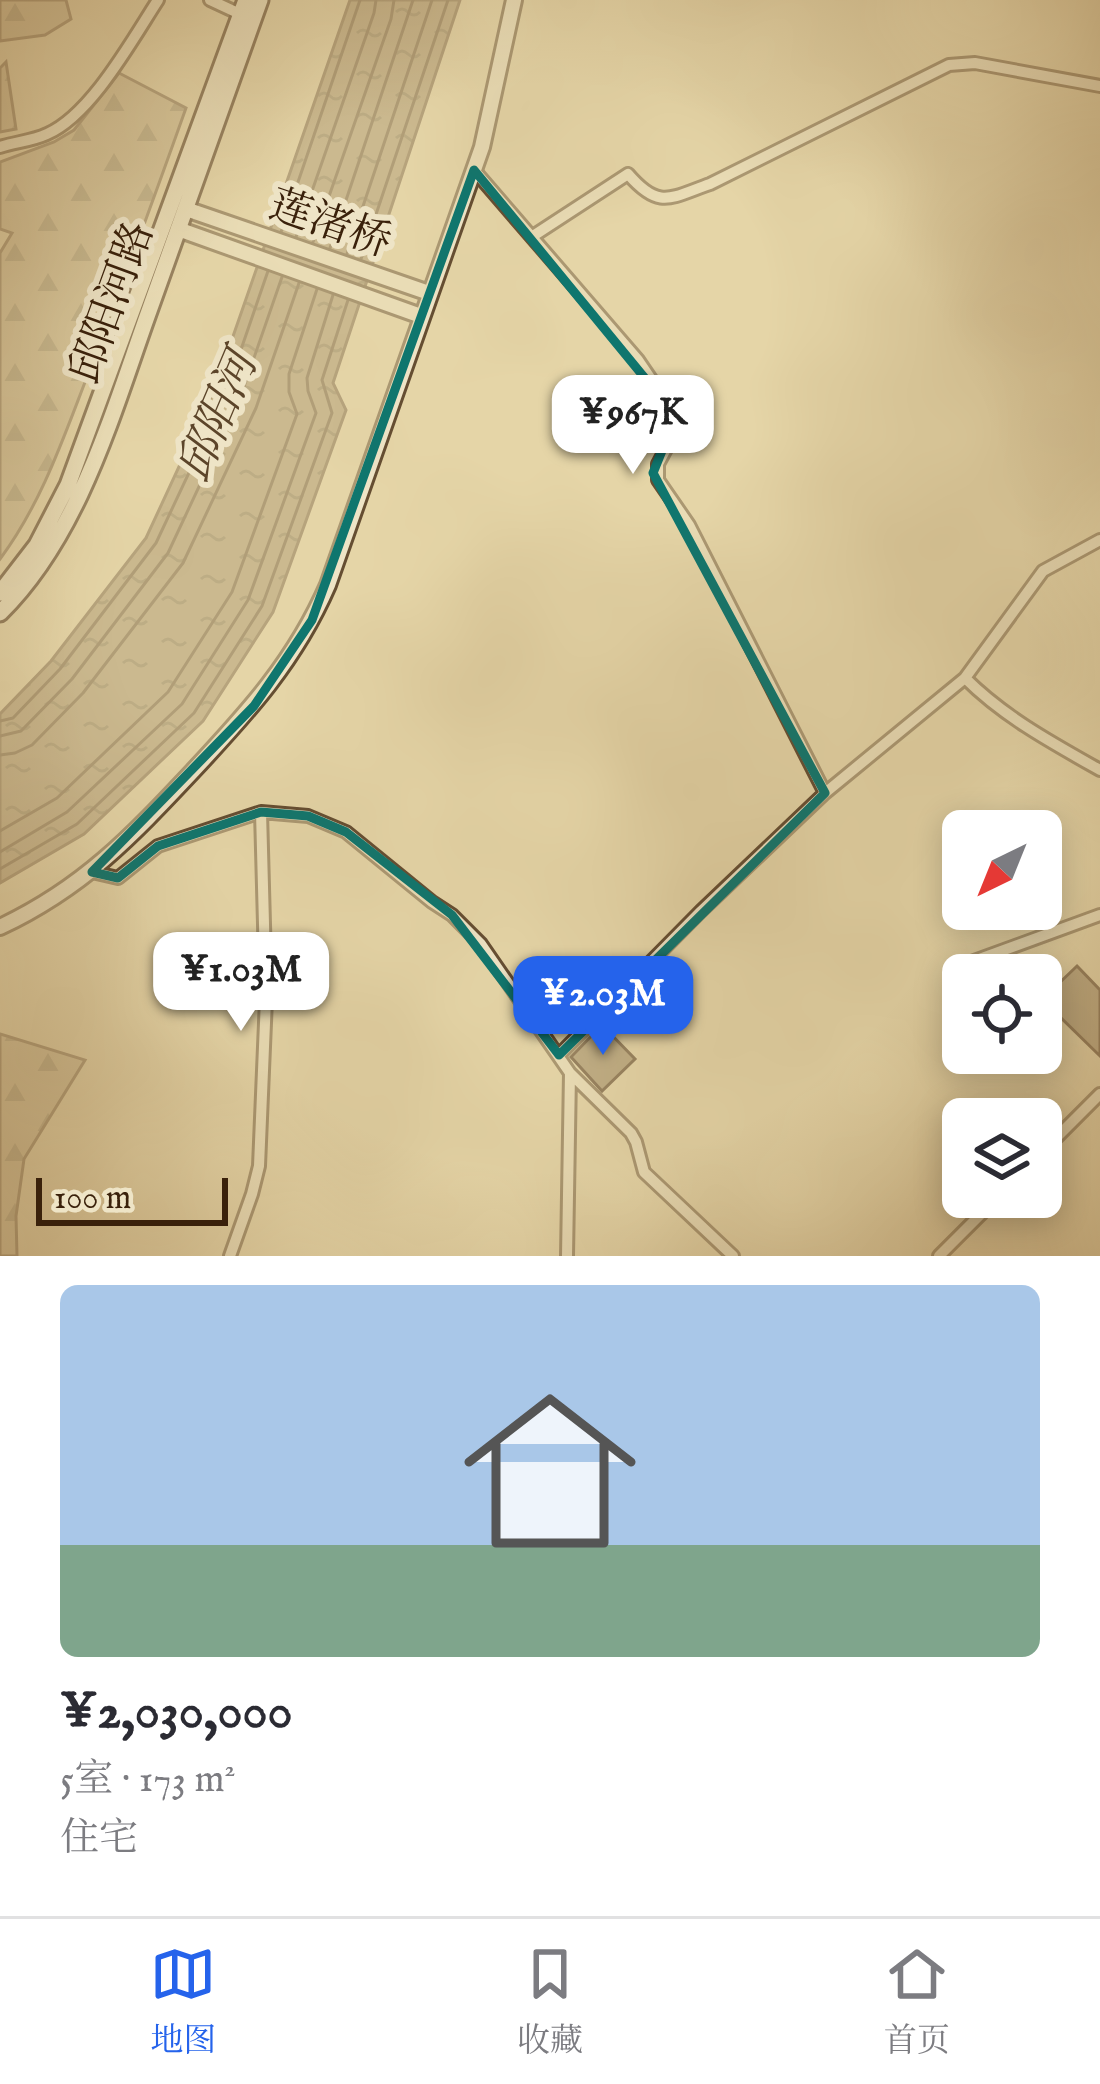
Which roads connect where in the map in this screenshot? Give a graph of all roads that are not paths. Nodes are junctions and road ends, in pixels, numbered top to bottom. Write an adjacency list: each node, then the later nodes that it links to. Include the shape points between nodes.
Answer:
1 (158, 0): 7 (street, via 68,121)
2 (210, 0): 5 (street)
3 (260, 0): 9 (main road, 邱阳河路)
4 (514, 0): 8 (street)
5 (243, 7): 15 (main road, 邱阳河路, via 59,506)
6 (1100, 86): 11 (street, via 949,65 676,196 650,195 628,175)
7 (0, 147)
8 (474, 170): 11 (street); 12 (street)
9 (186, 208): 10 (main road, 邱阳河路); 12 (street, 莲渚桥)
10 (178, 229): 13 (street, 莲渚桥); 16 (main road, 邱阳河路, via 73,509)
11 (533, 236): 19 (street, via 676,416 658,480 689,525)
12 (429, 293): 13 (street)
13 (421, 316): 21 (street, via 328,585 302,638 254,706)
14 (1100, 540): 17 (street, via 1043,571)
15 (0, 593)
16 (0, 614)
17 (965, 678): 18 (street, via 1015,720); 19 (street)
18 (1100, 770)
19 (825, 793): 25 (street)
20 (261, 812): 21 (street, via 158,846 118,878); 25 (street, via 308,816 346,832 452,915 482,944); 30 (street, via 266,999 259,1166)
21 (92, 872): 23 (street)
22 (1100, 915): 24 (street)
23 (0, 927)
24 (993, 954)
25 (559, 1055): 26 (street)
26 (570, 1072): 31 (street); 32 (street, via 631,1132 644,1172)
27 (1100, 1094): 28 (street)
28 (1062, 1132)
29 (977, 1218): 33 (street)
30 (230, 1256)
31 (567, 1256)
32 (734, 1256)
33 (939, 1256)

